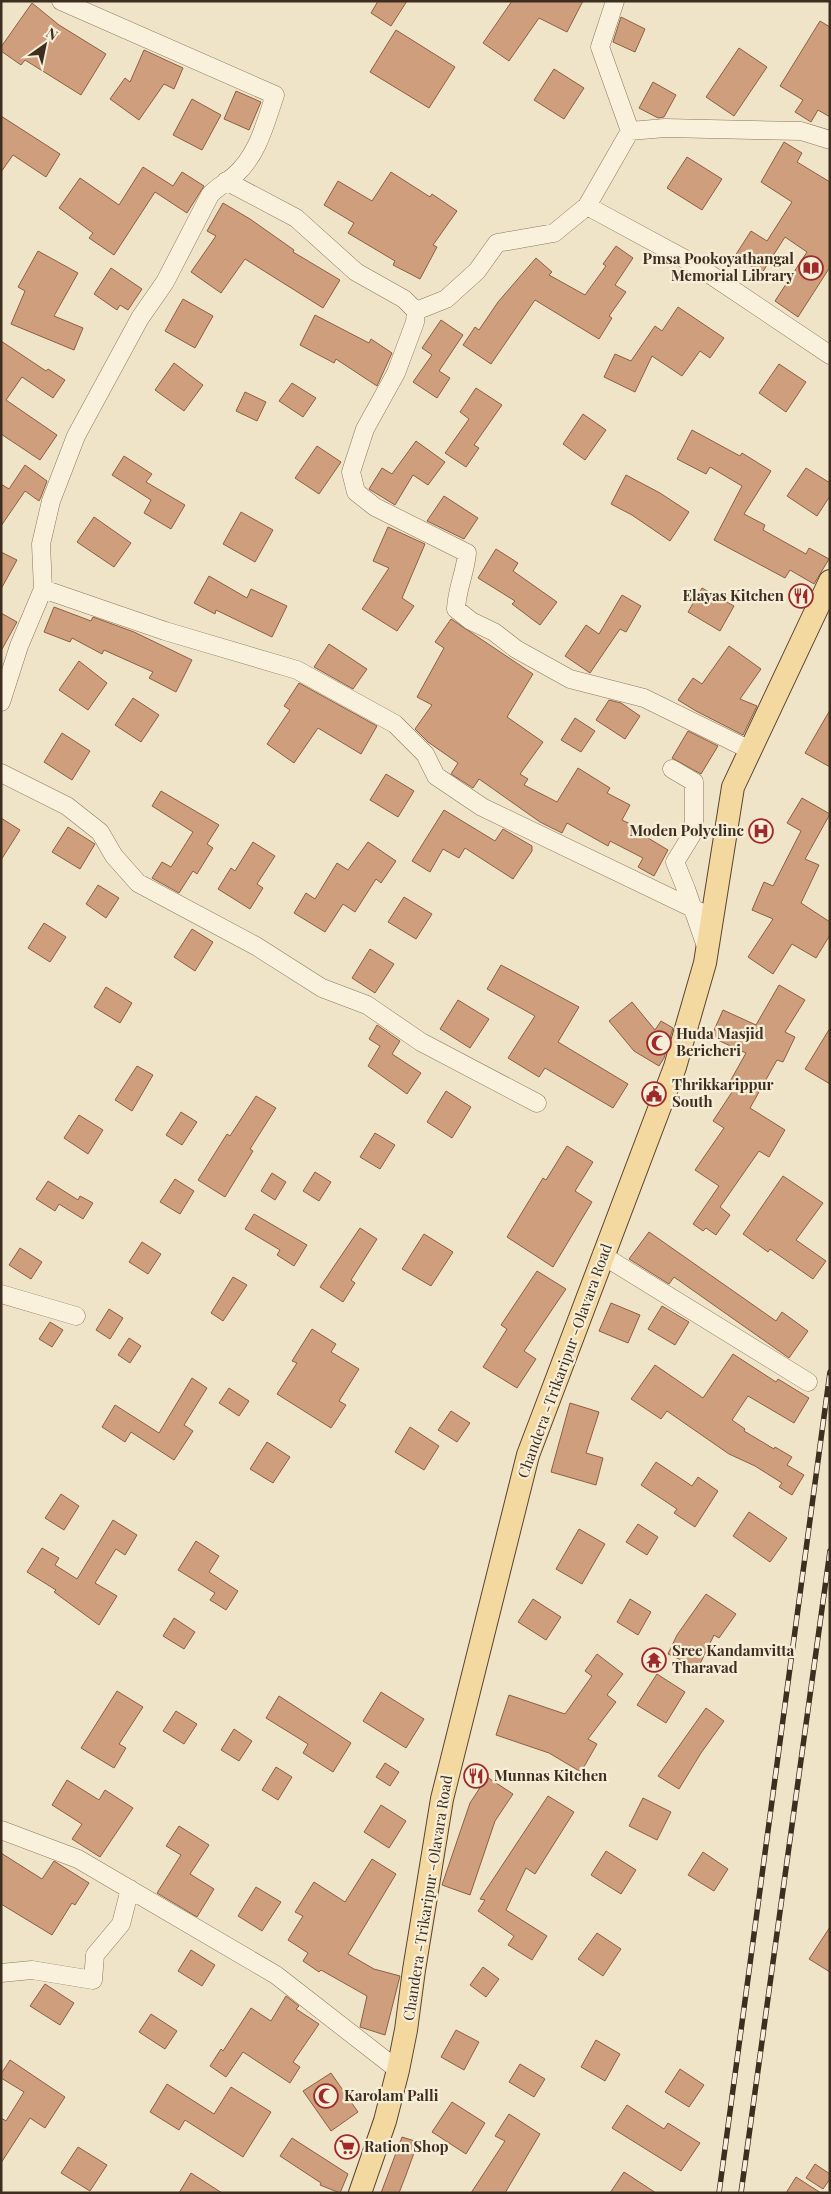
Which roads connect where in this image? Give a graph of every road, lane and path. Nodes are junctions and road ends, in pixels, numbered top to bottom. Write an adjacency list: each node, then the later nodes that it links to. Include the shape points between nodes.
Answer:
1 (62, 1): 5 (street, via 275,95 259,142 248,162)
2 (615, 1): 3 (street, via 600,47)
3 (630, 131): 4 (street, via 665,128 801,131); 6 (street)
4 (830, 140)
5 (226, 181): 7 (street, via 296,218 356,272 404,299); 10 (street, via 210,195 165,282 140,318 76,436 51,500 41,544)
6 (587, 206): 7 (street, via 554,234 497,243 477,271 446,299); 8 (street, via 696,265)
7 (416, 311): 12 (street, via 396,373 365,429 351,472 356,492 375,508 467,554 465,572 457,589 456,609 471,621 570,679 644,698)
8 (830, 355)
9 (830, 581): 12 (main road, Chandera -Trikaripur -Olavara Road)
10 (43, 589): 11 (street, via 19,646); 15 (street, via 165,631 297,670 395,724 425,754 436,776 482,807)
11 (1, 702)
12 (750, 750): 16 (main road, Chandera -Trikaripur -Olavara Road, via 733,787)
13 (672, 769): 15 (street, via 694,782 694,831 675,862)
14 (1, 773): 18 (street, via 66,806 100,832 114,856 138,882 256,946 322,988 366,1005 421,1042)
15 (693, 909): 16 (street); 17 (street)
16 (713, 918): 17 (main road, Chandera -Trikaripur -Olavara Road)
17 (707, 951): 19 (main road, Chandera -Trikaripur -Olavara Road, via 675,1067)
18 (536, 1103)
19 (602, 1255): 22 (street); 26 (main road, Chandera -Trikaripur -Olavara Road, via 528,1455 442,1799)
20 (1, 1294): 21 (street)
21 (76, 1316)
22 (808, 1382)
23 (1, 1830): 24 (street, via 78,1859)
24 (130, 1889): 25 (street, via 121,1924 95,1955 93,1980 32,1970); 26 (street, via 276,1975)
25 (1, 1973)
26 (398, 2070): 27 (main road, Chandera -Trikaripur -Olavara Road, via 385,2121)
27 (360, 2193)

